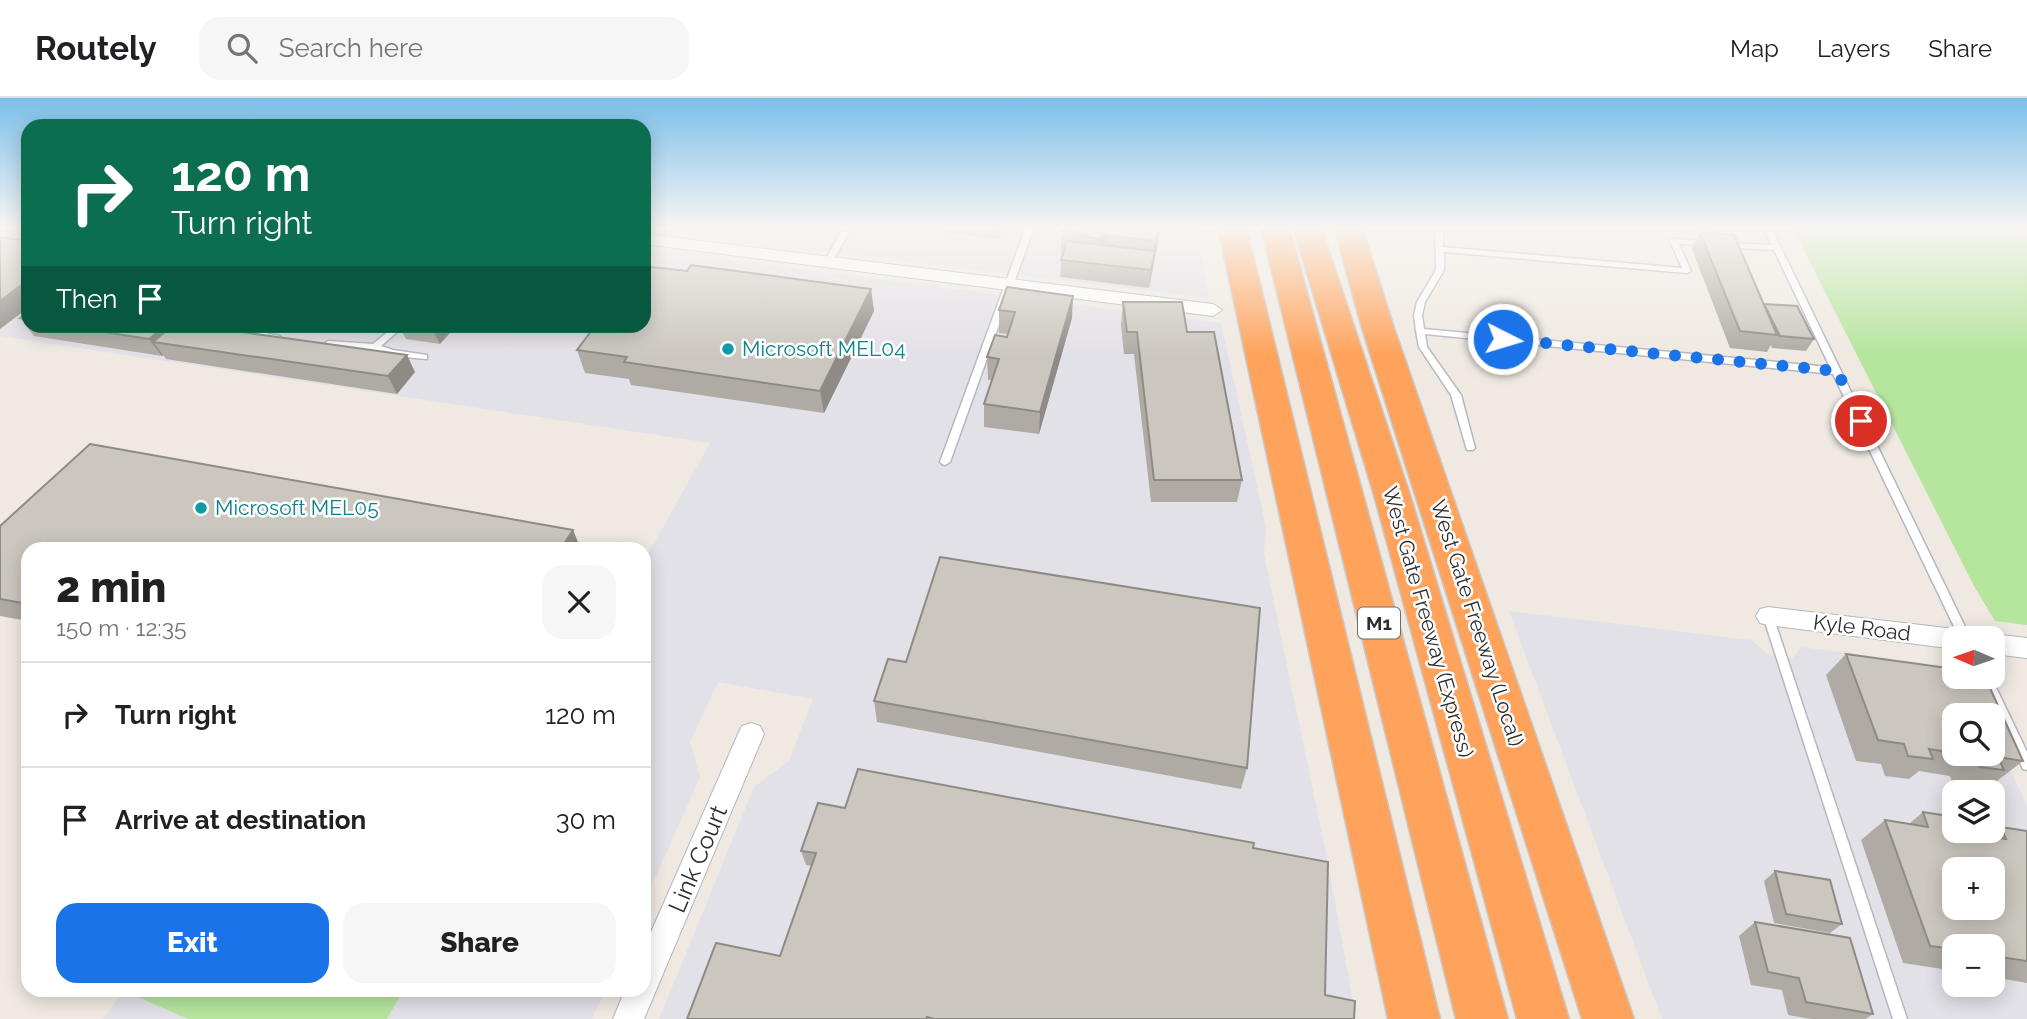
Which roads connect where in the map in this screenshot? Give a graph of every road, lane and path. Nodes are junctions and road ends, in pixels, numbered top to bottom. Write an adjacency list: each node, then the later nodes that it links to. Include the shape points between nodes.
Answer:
1 (891, 270): 9 (street)
2 (1014, 270): 9 (lane)
3 (1242, 270): 32 (highway, M1)
4 (1286, 270): 33 (highway, M1)
5 (1321, 270): 34 (highway, West Gate Freeway (Express) / M1, via 1392,495)
6 (1361, 270): 35 (highway, West Gate Freeway (Local))
7 (1440, 270): 11 (lane, via 1418,315)
8 (1788, 270): 18 (lane)
9 (1009, 285): 10 (street); 20 (lane)
10 (1213, 310)
11 (1420, 331): 18 (lane); 19 (lane, via 1430,360 1456,395)
12 (265, 333): 14 (lane)
13 (392, 333): 16 (lane)
14 (285, 339)
15 (312, 342): 16 (lane)
16 (376, 347): 17 (lane)
17 (424, 357)
18 (1837, 371): 22 (lane)
19 (1470, 448)
20 (945, 463)
21 (1768, 616): 23 (street, Kyle Road); 36 (lane)
22 (1960, 626)
23 (1942, 637)
24 (2006, 646): 25 (street)
25 (2027, 648)
26 (1991, 690): 28 (lane)
27 (751, 734): 29 (street, Link Court)
28 (2027, 765)
29 (651, 967)
30 (638, 997): 31 (street)
31 (628, 1019)
32 (1414, 1019)
33 (1482, 1019)
34 (1543, 1019)
35 (1608, 1019)
36 (1900, 1019)

